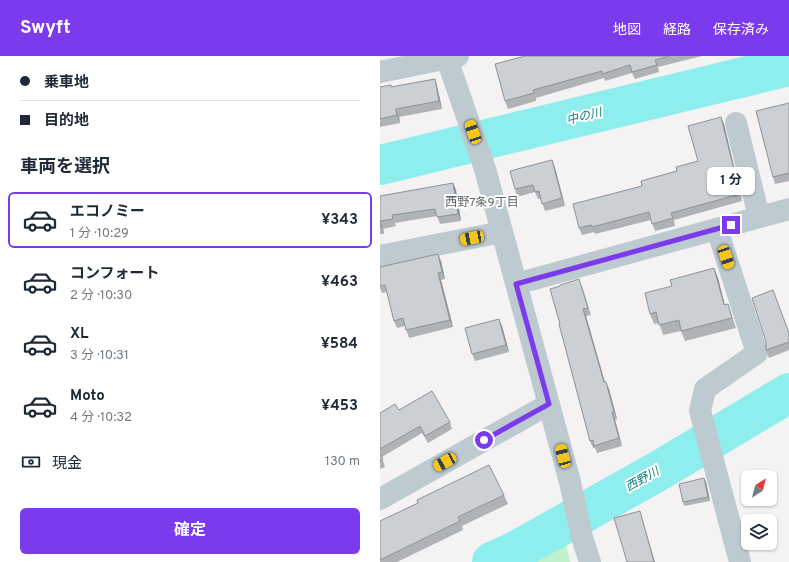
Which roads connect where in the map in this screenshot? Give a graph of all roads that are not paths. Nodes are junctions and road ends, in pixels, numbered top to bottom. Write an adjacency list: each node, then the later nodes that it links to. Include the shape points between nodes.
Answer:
1 (451, 57): 2 (street); 7 (street)
2 (380, 72)
3 (736, 123): 5 (street)
4 (789, 209): 5 (street)
5 (760, 217): 6 (street)
6 (716, 229): 9 (street); 13 (street, via 757,353 705,389 700,411)
7 (502, 232): 8 (street); 9 (street)
8 (380, 256)
9 (516, 284): 10 (street)
10 (549, 404): 11 (street); 12 (street)
11 (380, 499)
12 (590, 562)
13 (740, 562)

